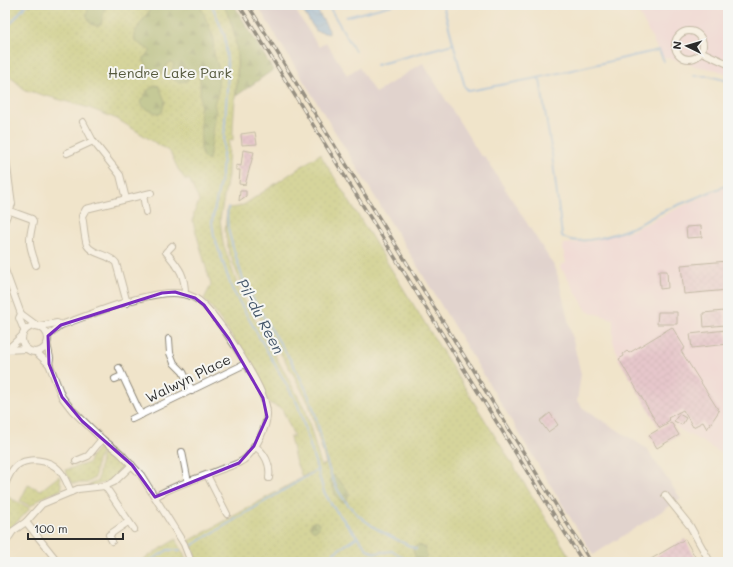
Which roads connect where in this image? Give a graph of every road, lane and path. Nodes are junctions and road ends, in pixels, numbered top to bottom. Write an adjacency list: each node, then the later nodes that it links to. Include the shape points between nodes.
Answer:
1 (702, 52): 1 (street, via 690,60 683,58 676,50 676,38 686,32 696,33 702,40); 2 (street)
2 (728, 64)
3 (83, 122): 4 (street)
4 (94, 140): 6 (street); 9 (street, via 120,175)
5 (5, 153): 10 (street, via 12,196)
6 (67, 153)
7 (151, 193): 8 (street)
8 (143, 196): 9 (street); 11 (street)
9 (126, 199): 18 (street, via 86,209 82,216 88,246 113,258)
10 (10, 211): 12 (street); 14 (street, via 32,218 29,235)
11 (146, 212)
12 (5, 220)
13 (172, 246): 17 (street, via 166,252 181,270 185,280)
14 (36, 265)
15 (5, 270): 16 (street)
16 (7, 284): 19 (street)
17 (185, 294): 18 (street, via 162,293); 30 (street, via 204,305)
18 (127, 302): 20 (street)
19 (21, 314): 21 (street); 22 (street, via 19,318)
20 (61, 325): 21 (street, via 57,323); 23 (street)
21 (38, 326): 22 (street, via 31,326); 23 (street, via 44,329)
22 (23, 333): 26 (street); 27 (street, via 22,344)
23 (48, 336): 25 (street)
24 (169, 339): 34 (street, via 166,348 183,372)
25 (47, 344): 28 (street, via 45,348); 29 (street)
26 (7, 349): 27 (street)
27 (26, 349): 28 (street)
28 (36, 352): 29 (street)
29 (49, 364): 37 (street, via 62,397)
30 (246, 364): 34 (street, Walwyn Place); 38 (street, via 267,411 266,422)
31 (118, 368): 32 (street, Walwyn Place)
32 (122, 376): 33 (street); 35 (street, Walwyn Place)
33 (115, 379)
34 (192, 391): 35 (street, Walwyn Place)
35 (140, 415): 36 (street, Walwyn Place)
36 (132, 419)
37 (102, 439): 40 (street, via 88,456); 41 (street)
38 (254, 446): 42 (street, via 239,463); 43 (street, via 264,455 269,466)
39 (182, 452): 44 (street)
40 (76, 461)
41 (132, 465): 46 (street); 49 (street)
42 (207, 475): 44 (street); 50 (street)
43 (269, 478)
44 (188, 482): 49 (street)
45 (5, 484): 47 (street, via 16,467 26,461 40,461 58,468)
46 (105, 486): 47 (street); 52 (street)
47 (71, 492): 51 (street, via 42,504)
48 (665, 495): 58 (street, via 690,526)
49 (155, 497): 57 (street, via 182,540)
50 (227, 514)
51 (26, 522): 55 (street, via 13,531); 56 (street)
52 (128, 522): 53 (street); 54 (street, via 109,535)
53 (134, 529)
54 (112, 542)
55 (5, 543)
56 (58, 562)
57 (191, 562)
58 (710, 562)

